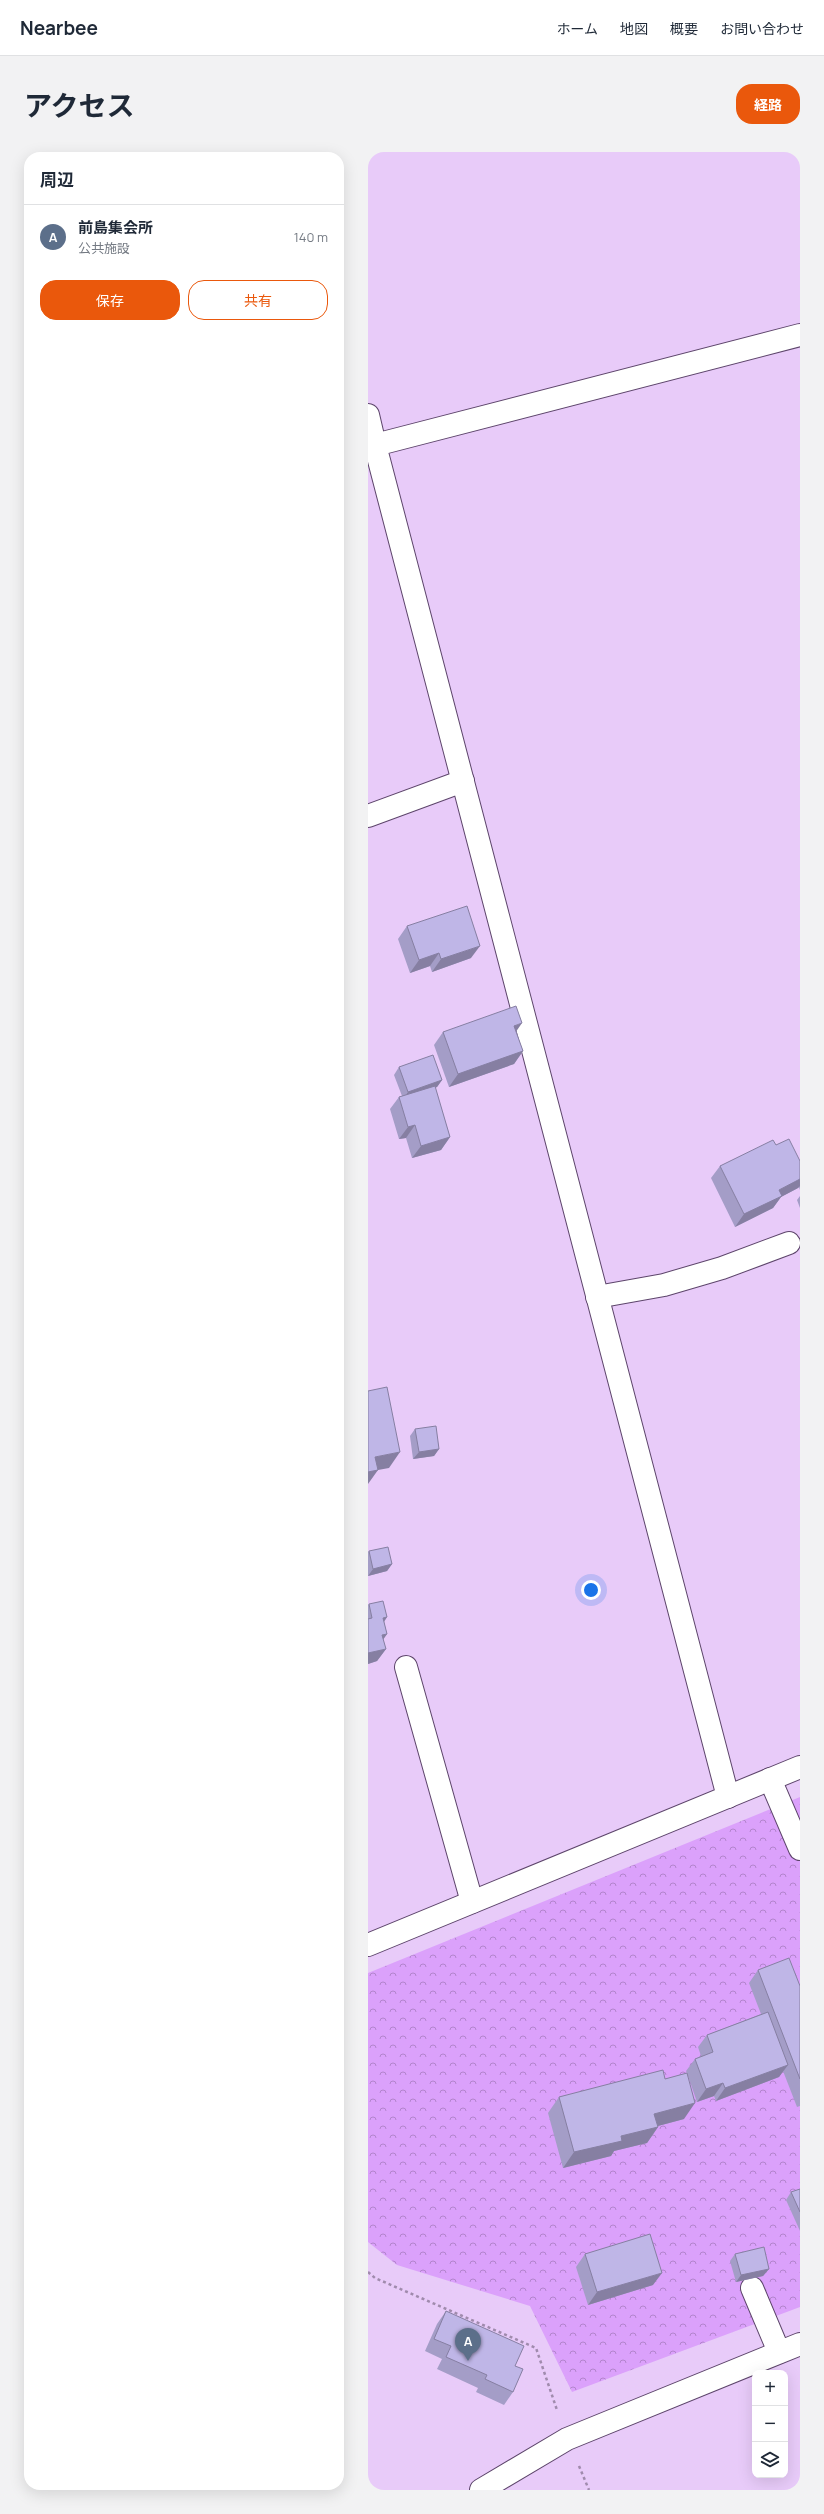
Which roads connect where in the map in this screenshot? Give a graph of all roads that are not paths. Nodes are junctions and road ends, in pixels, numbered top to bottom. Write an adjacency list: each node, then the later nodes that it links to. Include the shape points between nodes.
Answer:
1 (800, 335): 3 (street)
2 (368, 416): 3 (street)
3 (372, 446): 4 (street)
4 (463, 781): 5 (street); 7 (street)
5 (368, 816)
6 (789, 1243): 7 (street, via 722,1268 664,1285)
7 (598, 1297): 11 (street)
8 (406, 1667): 13 (street)
9 (800, 1767): 10 (street)
10 (770, 1780): 11 (street); 12 (street)
11 (728, 1797): 13 (street)
12 (800, 1849)
13 (472, 1902): 14 (street)
14 (368, 1945)
15 (752, 2288): 17 (street)
16 (800, 2344): 17 (street)
17 (779, 2352): 18 (street, via 567,2439)
18 (481, 2490)

